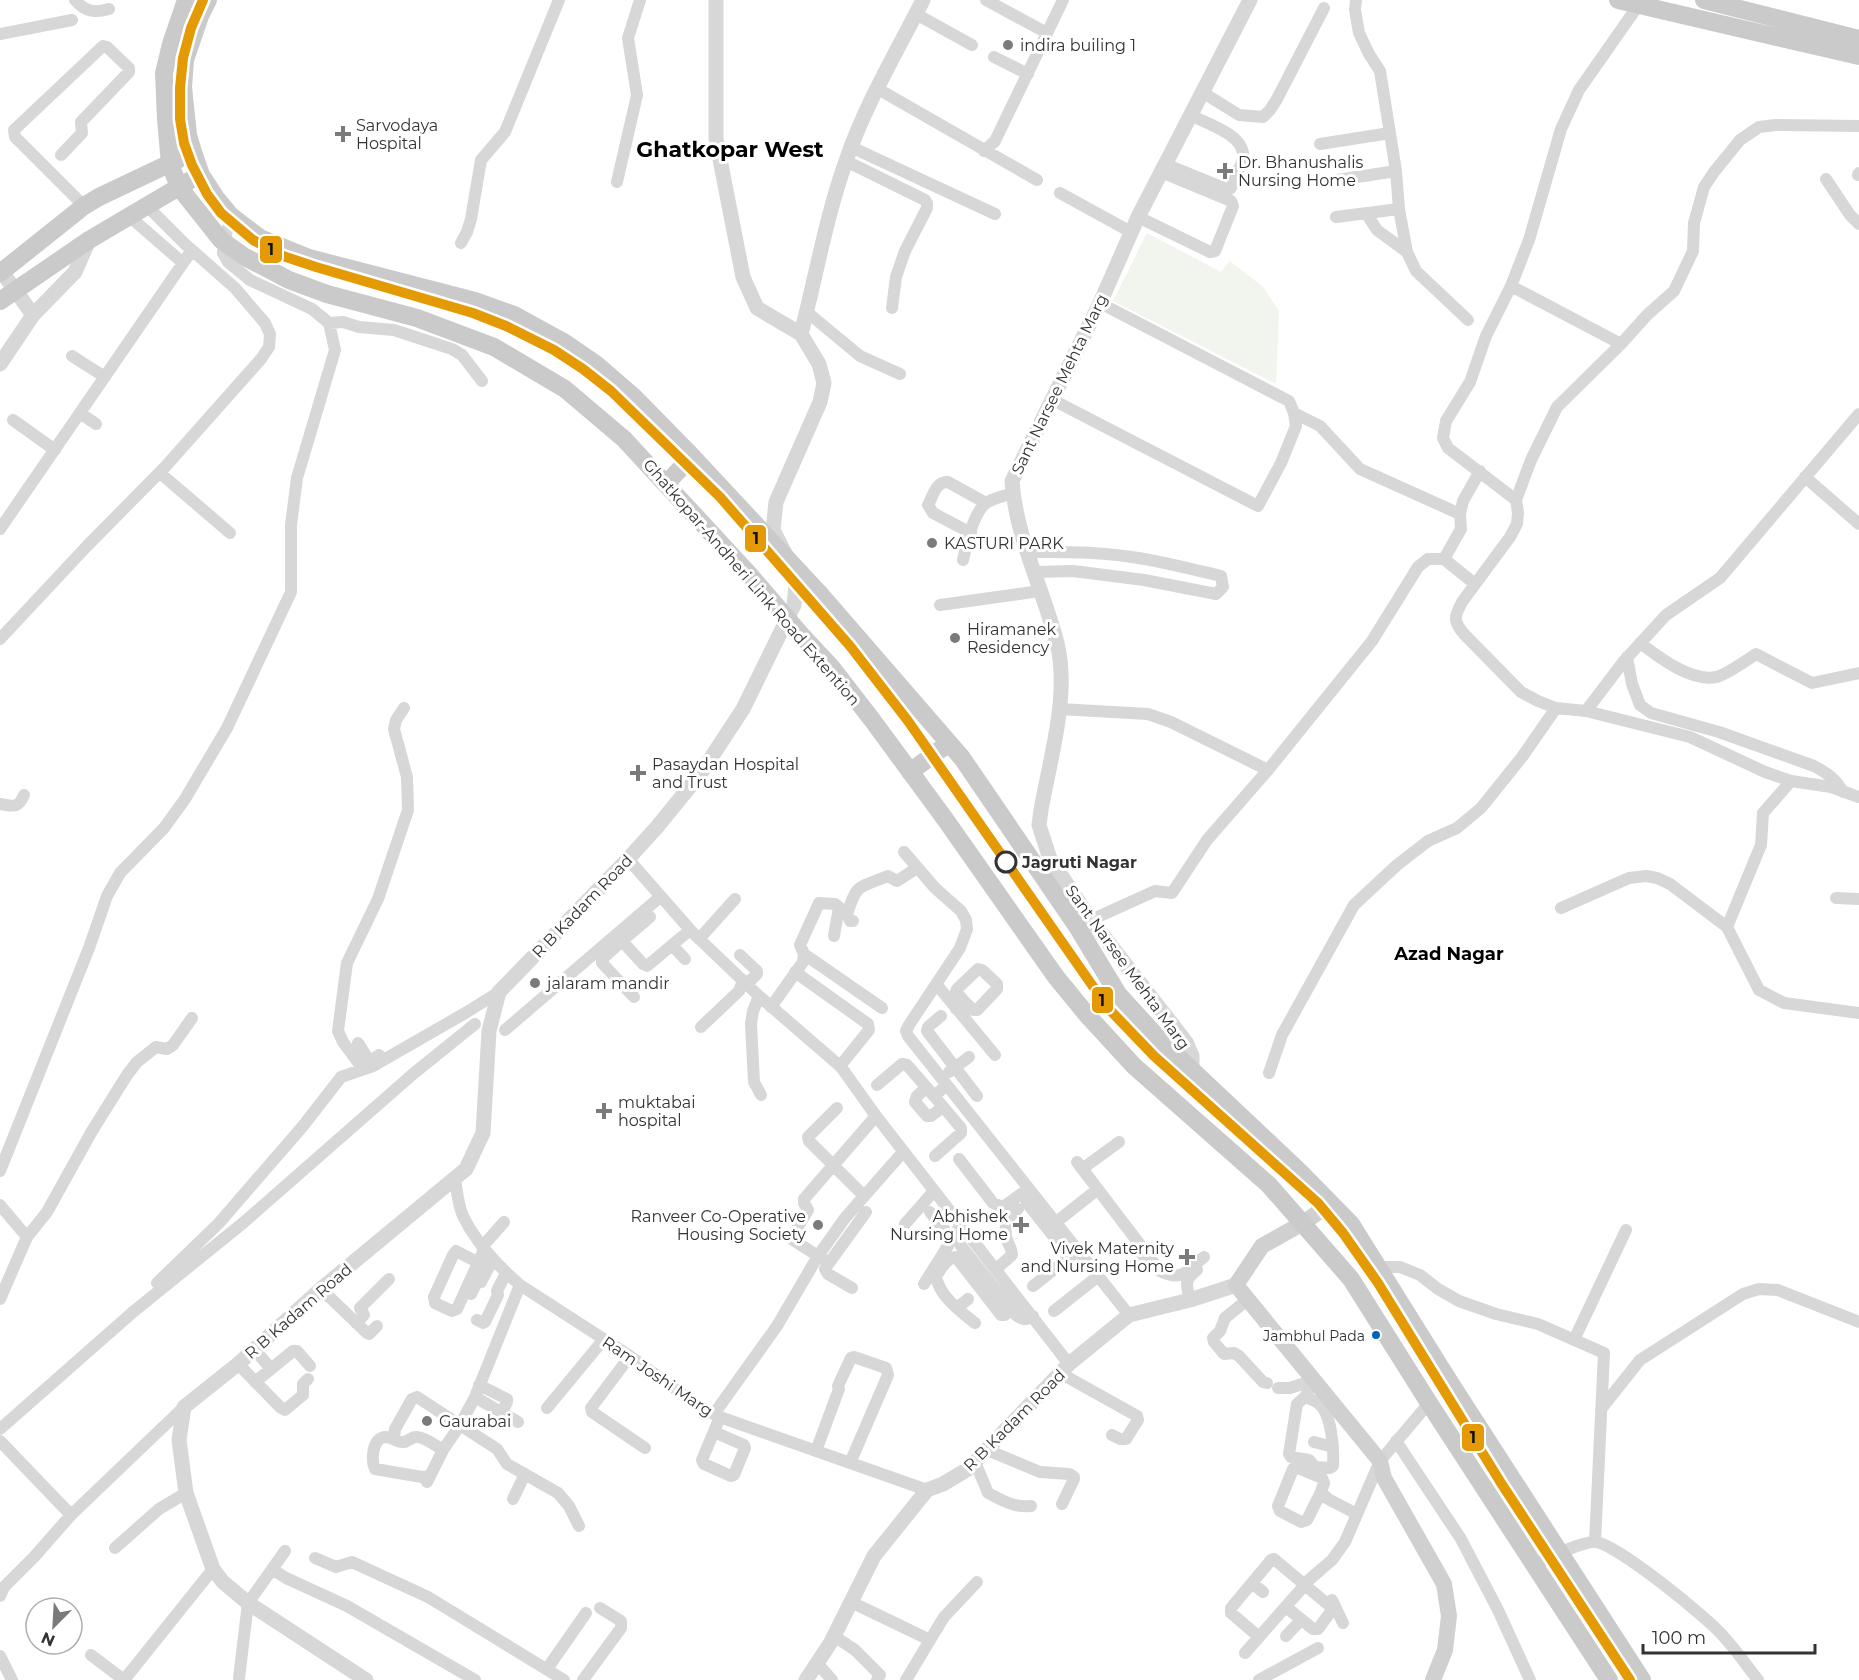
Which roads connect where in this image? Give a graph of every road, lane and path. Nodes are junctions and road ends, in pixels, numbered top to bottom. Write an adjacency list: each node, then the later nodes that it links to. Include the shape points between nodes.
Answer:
1 (75, 0): 16 (street, via 97,13)
2 (186, 0): 19 (main road, Ghatkopar-Andheri Link Road Extention)
3 (208, 0): 20 (main road)
4 (560, 0): 63 (street, via 505,132 481,160 471,219)
5 (639, 0): 47 (street, via 628,38 637,95)
6 (716, 0): 77 (street, R B Kadam Road, via 716,139 742,277 757,308)
7 (986, 0): 21 (street)
8 (1063, 0): 21 (street)
9 (1250, 0): 31 (street, Sant Narsee Mehta Marg)
10 (1356, 0): 34 (street, via 1359,33 1380,71)
11 (1618, 0): 13 (main road)
12 (1708, 1): 18 (main road); 24 (main road)
13 (1641, 2): 18 (main road); 68 (street, via 1579,90 1561,129 1529,240)
14 (920, 7): 25 (street); 30 (street)
15 (1324, 8): 31 (street, via 1277,99 1263,117 1239,115)
16 (109, 9)
17 (72, 20): 22 (street)
18 (1708, 21): 24 (main road)
19 (178, 23): 20 (main road); 28 (main road, Ghatkopar-Andheri Link Road Extention, via 171,44)
20 (195, 31): 28 (main road)
21 (1047, 33): 29 (street)
22 (0, 34)
23 (1859, 39): 24 (main road)
24 (1838, 43): 26 (main road)
25 (972, 45)
26 (1859, 56)
27 (994, 57): 29 (street)
28 (175, 67): 37 (main road, via 183,87); 40 (main road, Ghatkopar-Andheri Link Road Extention, via 164,73)
29 (1028, 74): 36 (street, via 995,141)
30 (878, 89): 36 (street); 38 (street)
31 (1202, 92): 32 (street, Sant Narsee Mehta Marg)
32 (1190, 115): 41 (street, Sant Narsee Mehta Marg); 41 (street, via 1239,141 1243,158 1233,184 1224,189)
33 (1859, 126): 78 (street, via 1759,127 1740,140 1704,187 1694,223 1693,251 1674,291)
34 (1390, 133): 35 (street); 42 (street)
35 (1320, 144)
36 (984, 151): 45 (street)
37 (193, 152): 40 (main road); 43 (main road)
38 (848, 154): 54 (street); 72 (street, via 927,203 896,276); 73 (street)
39 (61, 155): 50 (street, via 82,133 81,122 129,72 107,47 103,46 14,130 15,137)
40 (170, 164): 48 (main road, Ghatkopar-Andheri Link Road Extention); 50 (main road)
41 (1163, 168): 57 (street, Sant Narsee Mehta Marg); 57 (street, via 1231,201 1233,206 1215,251)
42 (1396, 171): 46 (street); 52 (street)
43 (201, 175): 48 (main road); 56 (main road)
44 (1826, 179): 59 (street)
45 (1037, 180)
46 (1331, 181)
47 (617, 182)
48 (179, 187): 51 (main road); 62 (main road, Ghatkopar-Andheri Link Road Extention)
49 (1060, 193): 60 (street)
50 (84, 206): 67 (main road)
51 (147, 206): 55 (main road); 64 (street)
52 (1399, 209): 53 (street); 65 (street)
53 (1366, 213): 58 (street); 65 (street, via 1377,230)
54 (995, 214)
55 (129, 216): 61 (main road); 66 (street)
56 (231, 216): 62 (street); 91 (main road, via 260,238 309,258 475,301 514,315 597,364)
57 (1138, 217): 60 (street, Sant Narsee Mehta Marg)
58 (1336, 217)
59 (1859, 224)
60 (1131, 232): 71 (street, Sant Narsee Mehta Marg)
61 (88, 240): 69 (main road); 74 (street, via 75,272)
62 (224, 242): 76 (street, via 223,253 235,269 312,309); 95 (main road, Ghatkopar-Andheri Link Road Extention, via 298,283 417,318 494,347 565,389 624,439)
63 (461, 243)
64 (192, 250): 66 (street); 93 (street, via 236,288 265,323 270,334 269,347)
65 (1407, 252): 75 (street, via 1416,271)
66 (183, 263): 82 (street)
67 (1, 273): 69 (street)
68 (1511, 286): 78 (street); 92 (street, via 1486,336 1470,382 1446,421 1443,438 1448,448)
69 (16, 290): 70 (main road); 74 (street)
70 (0, 301)
71 (1100, 303): 84 (street, Sant Narsee Mehta Marg); 86 (street, via 1289,401)
72 (892, 308)
73 (807, 312): 77 (street); 81 (street, via 860,356)
74 (33, 315): 80 (street)
75 (1468, 320)
76 (329, 323): 83 (street, via 394,330 452,349 462,355); 185 (street, via 335,350 297,478 291,525 291,592 227,728 185,799 164,828 120,873 107,896)
77 (801, 334): 128 (street, R B Kadam Road, via 819,364 824,382 820,402 776,502 773,530 797,577 794,605 743,709 701,773)
78 (1621, 344): 97 (street, via 1557,406)
79 (72, 356): 82 (street)
80 (0, 364)
81 (900, 374)
82 (105, 377): 85 (street)
83 (482, 381)
84 (1051, 399): 86 (street, via 1258,506 1296,426); 96 (street, Sant Narsee Mehta Marg, via 1012,481)
85 (80, 413): 89 (street); 90 (street)
86 (1294, 413): 99 (street, via 1320,426 1360,469)
87 (1857, 419): 94 (street)
88 (13, 420): 90 (street)
89 (96, 424)
90 (55, 450): 101 (street)
91 (692, 456): 95 (main road); 119 (main road, bridge, via 819,593)
92 (1480, 471): 97 (street); 99 (street)
93 (160, 473): 103 (street); 111 (street)
94 (1805, 477): 100 (street); 112 (street, via 1720,578 1666,615)
95 (666, 484): 121 (main road, Ghatkopar-Andheri Link Road Extention, bridge, via 838,677)
96 (1013, 494): 98 (street); 104 (street, Sant Narsee Mehta Marg)
97 (1516, 500): 108 (street, via 1518,513 1510,537)
98 (986, 503): 102 (street); 102 (street, via 948,482 939,484 928,505 930,509)
99 (1460, 514): 105 (street, via 1461,529)
100 (1859, 524)
101 (0, 529)
102 (970, 532): 106 (street)
103 (230, 533)
104 (1026, 552): 107 (street, Sant Narsee Mehta Marg); 107 (street, via 1071,551 1145,559 1221,576 1223,587 1216,594 1085,572)
105 (1444, 559): 108 (street); 120 (street, via 1428,559 1418,567 1372,641)
106 (963, 560)
107 (1034, 572): 109 (street, Sant Narsee Mehta Marg)
108 (1475, 584): 116 (street, via 1456,613 1457,626 1521,692)
109 (1040, 591): 110 (street); 117 (street, Sant Narsee Mehta Marg, via 1058,644)
110 (940, 605)
111 (0, 639)
112 (1640, 643): 113 (street); 114 (street, via 1667,663 1700,676 1716,677 1756,654 1812,683)
113 (1627, 657): 118 (street); 123 (street, via 1641,705 1651,713 1814,766 1837,781)
114 (1859, 673)
115 (404, 708): 169 (street, via 394,729 407,777 408,810 378,899 347,963 338,1031)
116 (1556, 708): 118 (street); 171 (street, via 1481,808 1457,828 1428,841 1354,905 1282,1035)
117 (1060, 709): 120 (street, via 1148,714); 136 (street, Sant Narsee Mehta Marg, via 1040,825 1050,859)
118 (1586, 711): 122 (street, via 1690,737)
119 (949, 743): 121 (main road); 170 (main road, via 1078,927 1118,994)
120 (1268, 770): 136 (street, via 1208,840 1172,892 1155,891)
121 (910, 772): 191 (main road, Ghatkopar-Andheri Link Road Extention, via 1088,1016 1134,1066)
122 (1791, 781): 123 (street); 138 (street, via 1763,813 1761,845)
123 (1844, 792): 125 (street)
124 (24, 795): 126 (street, via 16,806)
125 (1859, 797)
126 (0, 804)
127 (904, 852): 129 (street)
128 (628, 860): 130 (street); 149 (street, R B Kadam Road)
129 (917, 868): 137 (street, via 897,881 888,876 858,888 847,914); 148 (street, via 961,911 966,921 965,939)
130 (660, 897): 139 (street); 160 (street)
131 (1836, 898): 133 (street)
132 (735, 899): 139 (street)
133 (1859, 899)
134 (1561, 908): 138 (street, via 1629,878 1646,876 1670,884)
135 (650, 917): 141 (street)
136 (1091, 920): 170 (street, Sant Narsee Mehta Marg, via 1186,1041)
137 (853, 921)
138 (1728, 927): 155 (street, via 1759,990 1784,1003)
139 (695, 934): 142 (street); 145 (street)
140 (834, 936): 143 (street, via 839,908 836,904 819,903 801,945)
141 (622, 941): 142 (street, via 647,966); 151 (street, via 602,963)
142 (672, 945): 144 (street)
143 (804, 954): 146 (street); 153 (street)
144 (685, 959)
145 (729, 967): 147 (street); 147 (street, via 744,951 757,971)
146 (795, 972): 152 (street); 167 (street, via 868,1024 869,1030)
147 (745, 982): 150 (street); 159 (street)
148 (937, 985): 164 (street, via 960,1005); 172 (street, via 906,1031)
149 (499, 992): 154 (street); 161 (street, R B Kadam Road)
150 (759, 996): 152 (street); 175 (street, via 751,1024 754,1082)
151 (634, 997)
152 (771, 1007): 167 (street)
153 (882, 1008)
154 (466, 1012): 158 (street); 165 (street)
155 (1859, 1013)
156 (941, 1016): 168 (street, via 927,1031)
157 (192, 1018): 205 (street, via 173,1045 167,1049 156,1047 137,1062 92,1131 47,1212)
158 (475, 1024): 161 (street); 237 (street)
159 (700, 1027)
160 (506, 1030)
161 (489, 1031): 187 (street, R B Kadam Road, via 483,1133 466,1169)
162 (357, 1042): 165 (street, via 368,1059)
163 (399, 1042): 165 (street)
164 (995, 1055)
165 (382, 1057): 169 (street)
166 (969, 1057): 168 (street)
167 (840, 1066): 179 (street)
168 (954, 1068): 172 (street); 176 (street)
169 (363, 1069): 237 (street, via 341,1077 219,1222)
170 (1192, 1069): 186 (main road)
171 (1269, 1073)
172 (943, 1082): 174 (street); 188 (street)
173 (877, 1085): 174 (street, via 902,1064)
174 (930, 1092): 177 (street); 177 (street, via 917,1096 915,1102 927,1116)
175 (760, 1095)
176 (977, 1096)
177 (943, 1107): 182 (street, via 961,1133)
178 (837, 1108): 184 (street, via 808,1137)
179 (876, 1116): 181 (street); 184 (street)
180 (1119, 1142): 189 (street, via 1079,1166)
181 (903, 1152): 190 (street); 192 (street)
182 (935, 1156)
183 (959, 1159): 188 (street, via 999,1206)
184 (834, 1165): 192 (street); 212 (street, via 804,1199 808,1210 793,1235 793,1240)
185 (0, 1170)
186 (1300, 1172): 191 (main road); 193 (main road)
187 (455, 1179): 209 (street, Ram Joshi Marg, via 462,1214); 228 (street, R B Kadam Road)
188 (1028, 1190): 199 (street)
189 (1098, 1190): 199 (street); 211 (street)
190 (934, 1191): 201 (street); 203 (street)
191 (1278, 1193): 200 (main road, Ghatkopar-Andheri Link Road Extention)
192 (864, 1196): 197 (street)
193 (1330, 1204): 200 (main road); 216 (main road, via 1351,1224)
194 (0, 1205): 205 (street)
195 (866, 1212): 202 (street)
196 (930, 1212): 208 (street)
197 (845, 1218): 202 (street); 206 (street)
198 (504, 1222): 209 (street)
199 (1055, 1223): 210 (street)
200 (1303, 1223): 225 (main road, via 1262,1246); 258 (main road, Ghatkopar-Andheri Link Road Extention, via 1351,1279)
201 (905, 1224)
202 (856, 1225): 207 (street)
203 (961, 1225): 208 (street); 217 (street)
204 (1626, 1230): 245 (street)
205 (27, 1236): 230 (street)
206 (832, 1236): 207 (street); 212 (street)
207 (843, 1243): 212 (street)
208 (957, 1243): 223 (street); 235 (street)
209 (487, 1252): 213 (street); 218 (street, Ram Joshi Marg); 222 (street)
210 (1073, 1254): 217 (street, via 1023,1206 1010,1215 1006,1224 1012,1255); 219 (street); 226 (street)
211 (1148, 1255): 215 (street); 220 (street, via 1160,1271)
212 (824, 1260): 227 (street, via 828,1274); 263 (street)
213 (478, 1263): 213 (street, via 457,1309 452,1311 435,1303 434,1297 456,1251)
214 (1201, 1263): 220 (street)
215 (1134, 1265)
216 (1378, 1267): 245 (street, via 1400,1267 1420,1275 1459,1301 1538,1324); 294 (main road)
217 (996, 1269): 240 (street)
218 (506, 1273): 224 (street, Ram Joshi Marg); 229 (street)
219 (1097, 1276): 236 (street); 239 (street)
220 (1185, 1276): 232 (street)
221 (389, 1279): 228 (street, via 360,1308 366,1321)
222 (481, 1282): 229 (street); 238 (street, via 477,1282)
223 (924, 1284)
224 (520, 1285): 244 (street, Ram Joshi Marg); 255 (street)
225 (1236, 1285): 232 (street, R B Kadam Road); 233 (main road)
226 (1034, 1286)
227 (852, 1288)
228 (321, 1289): 246 (street, R B Kadam Road)
229 (496, 1291): 241 (street, via 485,1322)
230 (0, 1299)
231 (968, 1299): 234 (street)
232 (1190, 1300): 239 (street, R B Kadam Road)
233 (1247, 1300): 253 (main road); 253 (street, via 1225,1318 1213,1338 1224,1354 1239,1356 1263,1382 1272,1386 1290,1388)
234 (957, 1308): 235 (street, via 946,1297 936,1276 945,1263 956,1257 1001,1315); 243 (street)
235 (1012, 1309): 240 (street, via 1023,1320)
236 (1054, 1311)
237 (133, 1312): 266 (street)
238 (464, 1312)
239 (1129, 1315): 251 (street, R B Kadam Road)
240 (1033, 1316): 251 (street)
241 (477, 1320)
242 (1859, 1322): 261 (street, via 1778,1290 1759,1289 1743,1294 1640,1360)
243 (975, 1323)
244 (604, 1339): 247 (street, Ram Joshi Marg); 260 (street)
245 (1574, 1340): 261 (street, via 1604,1353)
246 (254, 1350): 248 (street, R B Kadam Road); 250 (street)
247 (630, 1356): 263 (street, Ram Joshi Marg); 274 (street, via 591,1408)
248 (238, 1364): 254 (street); 259 (street, R B Kadam Road)
249 (310, 1366): 250 (street, via 293,1351)
250 (271, 1369): 254 (street)
251 (1064, 1369): 268 (street, via 1137,1416 1126,1438); 276 (street, R B Kadam Road)
252 (308, 1380): 254 (street, via 303,1384 303,1395 285,1410)
253 (1314, 1380): 257 (street); 278 (main road)
254 (255, 1382)
255 (479, 1385): 256 (street); 262 (street, via 507,1399)
256 (475, 1397): 262 (street); 265 (street)
257 (1305, 1397): 273 (street, via 1322,1407); 273 (street, via 1297,1404 1289,1454 1310,1461 1315,1467 1330,1468)
258 (1429, 1403): 271 (street); 296 (main road, Ghatkopar-Andheri Link Road Extention)
259 (184, 1407): 284 (street, via 179,1440); 289 (street)
260 (547, 1408)
261 (1601, 1409): 291 (street)
262 (502, 1413): 264 (street)
263 (717, 1415): 267 (street); 277 (street, Ram Joshi Marg)
264 (518, 1422)
265 (460, 1425): 269 (street, via 417,1397 395,1429); 275 (street); 281 (street, via 496,1449 507,1464)
266 (0, 1429)
267 (714, 1432)
268 (1112, 1435)
269 (394, 1439): 275 (street, via 401,1442 419,1437); 275 (street, via 387,1436 375,1445 375,1469 428,1479)
270 (0, 1441): 289 (street)
271 (1396, 1441): 278 (street); 334 (street, via 1461,1539)
272 (1314, 1442): 273 (street)
273 (1333, 1447)
274 (645, 1448)
275 (443, 1450)
276 (987, 1450): 280 (street, R B Kadam Road); 286 (street, via 1040,1472 1074,1477)
277 (816, 1451): 279 (street, Ram Joshi Marg); 279 (street, via 838,1386 854,1357 886,1368 888,1375)
278 (1380, 1461): 288 (street); 333 (main road, via 1384,1478 1444,1584 1449,1616 1445,1650)
279 (850, 1462): 282 (street, Ram Joshi Marg)
280 (975, 1462): 282 (street, R B Kadam Road); 287 (street, via 988,1493 1012,1505)
281 (525, 1473): 285 (street); 290 (street, via 558,1493)
282 (927, 1490): 304 (street, R B Kadam Road, via 874,1556)
283 (1321, 1492): 283 (street, via 1322,1478 1298,1467 1293,1469 1278,1506 1300,1522 1307,1520); 288 (street)
284 (186, 1493): 292 (street, via 159,1509); 297 (street)
285 (513, 1499)
286 (1062, 1504)
287 (1030, 1506)
288 (1357, 1514): 300 (street, via 1332,1560)
289 (71, 1515): 303 (street)
290 (579, 1526)
291 (1595, 1542): 294 (street); 337 (street, via 1614,1549 1660,1581 1722,1635)
292 (115, 1548)
293 (285, 1551): 298 (street)
294 (1559, 1554): 296 (street); 336 (main road)
295 (315, 1558): 320 (street, via 336,1567 352,1562 382,1574 428,1597)
296 (1535, 1565): 335 (main road, Ghatkopar-Andheri Link Road Extention)
297 (213, 1569): 305 (street); 323 (street)
298 (272, 1569): 305 (street); 325 (street, via 347,1606)
299 (977, 1582): 314 (street, via 944,1617)
300 (1307, 1582): 301 (street, via 1274,1559); 306 (street); 309 (street, via 1332,1610 1318,1629); 310 (street, via 1331,1598)
301 (1252, 1583): 302 (street); 313 (street, via 1231,1613)
302 (1263, 1592)
303 (0, 1596)
304 (851, 1602): 311 (street, R B Kadam Road); 314 (street)
305 (249, 1603): 321 (street); 324 (street)
306 (1286, 1607): 309 (street); 313 (street)
307 (600, 1608): 327 (street, via 621,1621 621,1628)
308 (586, 1613): 320 (street)
309 (1300, 1620): 312 (street)
310 (1343, 1623)
311 (834, 1636): 319 (street, R B Kadam Road); 330 (street, via 880,1675)
312 (1286, 1636)
313 (1259, 1638): 316 (street)
314 (930, 1640): 331 (street)
315 (1318, 1648): 332 (street)
316 (1245, 1653)
317 (92, 1655): 323 (street)
318 (0, 1656): 322 (street)
319 (817, 1663): 328 (street, R B Kadam Road); 329 (street)
320 (547, 1669): 326 (street)
321 (239, 1677)
322 (12, 1680)
323 (124, 1680)
324 (366, 1680)
325 (475, 1680)
326 (564, 1680)
327 (583, 1680)
328 (806, 1680)
329 (832, 1680)
330 (877, 1680)
331 (906, 1680)
332 (1259, 1680)
333 (1433, 1680)
334 (1530, 1680)
335 (1609, 1680)
336 (1642, 1680)
337 (1758, 1680)

